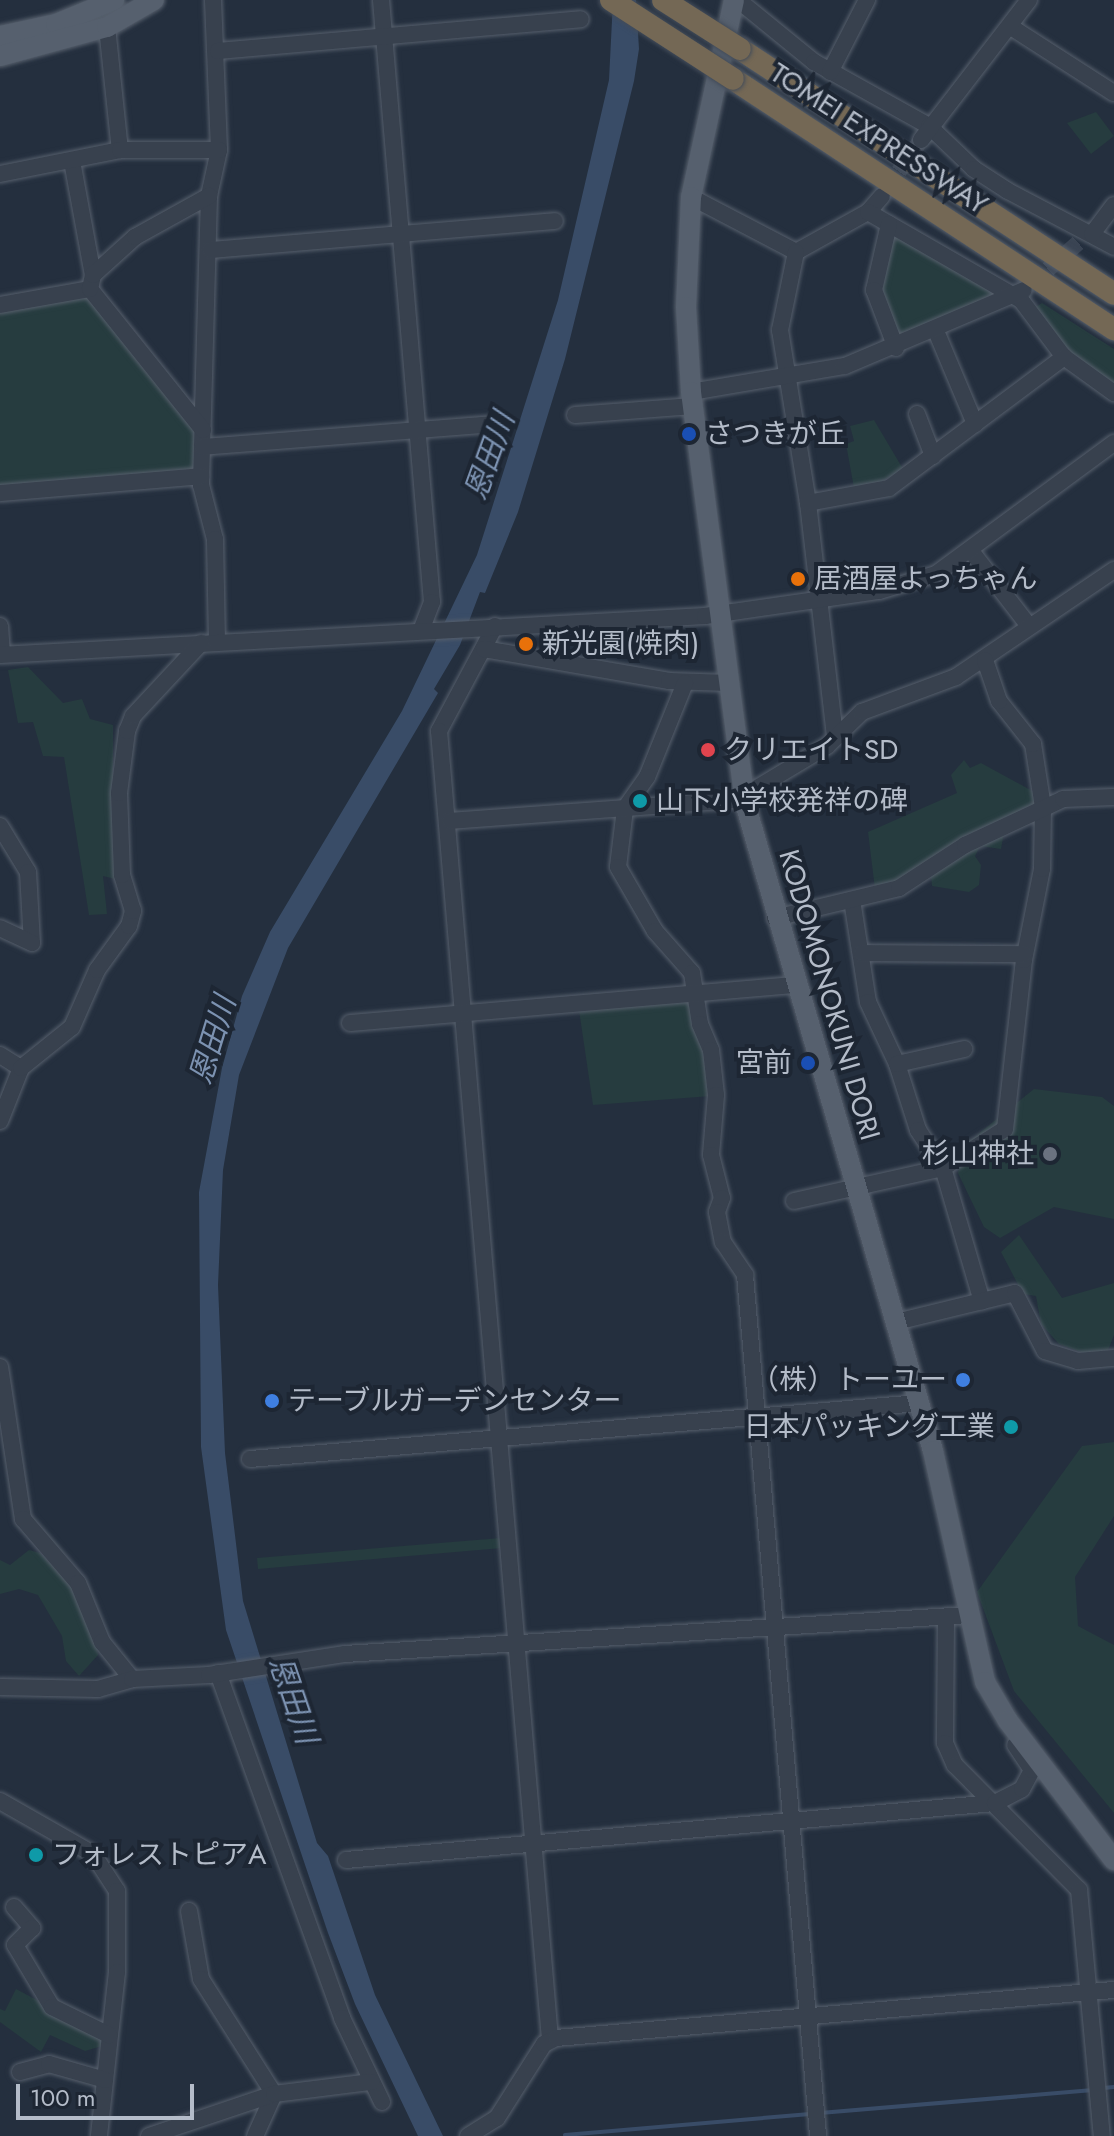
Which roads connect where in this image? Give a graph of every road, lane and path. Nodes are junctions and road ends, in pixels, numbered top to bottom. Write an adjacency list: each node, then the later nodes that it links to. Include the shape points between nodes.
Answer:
1 (154, 0): 11 (main road)
2 (213, 0): 15 (street)
3 (381, 0): 13 (street)
4 (611, 0): 40 (highway, TOMEI EXPRESSWAY, bridge)
5 (663, 0): 38 (highway, TOMEI EXPRESSWAY, bridge)
6 (736, 0): 17 (street); 26 (main road, KODOMONOKUNI DORI)
7 (1029, 0): 12 (street)
8 (108, 2): 14 (main road, via 56,24)
9 (861, 3): 17 (street)
10 (581, 19): 13 (street)
11 (107, 27): 16 (main road); 20 (street)
12 (1011, 27): 18 (street); 19 (street)
13 (385, 35): 15 (street); 31 (street)
14 (0, 36)
15 (218, 51): 21 (street)
16 (0, 56)
17 (830, 72): 19 (street)
18 (1112, 88)
19 (925, 133): 32 (street, via 974,169 1086,236)
20 (120, 150): 21 (street); 22 (street)
21 (219, 150): 24 (street)
22 (72, 161): 23 (street); 36 (street)
23 (0, 174)
24 (209, 196): 34 (street); 36 (street, via 135,237)
25 (882, 196): 28 (street)
26 (691, 197): 35 (street); 46 (main road, KODOMONOKUNI DORI, via 686,257)
27 (1114, 205): 32 (street)
28 (868, 212): 30 (street); 35 (street)
29 (555, 221): 31 (street)
30 (889, 224): 37 (street); 42 (street, via 874,290)
31 (400, 231): 34 (street); 51 (street)
32 (1092, 234): 33 (street)
33 (1114, 247)
34 (210, 250): 52 (street)
35 (796, 252): 44 (street, via 780,318)
36 (92, 282): 39 (street); 52 (street)
37 (1020, 294): 41 (street); 43 (street)
38 (1114, 294)
39 (0, 305)
40 (1114, 329)
41 (936, 331): 42 (street); 50 (street)
42 (896, 348): 44 (street, via 845,366)
43 (1064, 357): 45 (street); 50 (street)
44 (784, 375): 46 (street); 58 (street)
45 (1114, 393)
46 (692, 399): 48 (street); 62 (main road, KODOMONOKUNI DORI)
47 (917, 414): 55 (street)
48 (575, 415)
49 (496, 424): 51 (street)
50 (975, 424): 55 (street)
51 (416, 429): 54 (street); 66 (street, via 432,602)
52 (203, 430): 54 (street)
53 (1114, 443): 59 (street)
54 (202, 447): 56 (street)
55 (933, 456): 58 (street, via 889,488)
56 (201, 476): 57 (street); 67 (street, via 215,539)
57 (0, 493)
58 (808, 503): 61 (street)
59 (971, 551): 61 (street, via 914,583); 65 (street)
60 (1114, 570): 65 (street)
61 (820, 601): 62 (street); 73 (street)
62 (720, 615): 64 (street); 72 (main road, KODOMONOKUNI DORI)
63 (0, 626): 69 (street)
64 (490, 626): 66 (street); 68 (street)
65 (1029, 626): 70 (street)
66 (424, 629): 67 (street)
67 (209, 642): 69 (street); 92 (street, via 133,716 127,731 119,793 122,875 133,911 129,926 97,970 72,1027)
68 (484, 649): 71 (street); 78 (street, via 439,731)
69 (1, 654)
70 (985, 660): 73 (street, via 956,677 876,705); 76 (street, via 999,701 1033,744)
71 (685, 683): 72 (street); 77 (street, via 647,777)
72 (729, 683): 74 (main road, KODOMONOKUNI DORI)
73 (835, 736): 74 (street, via 759,791)
74 (744, 795): 77 (street, via 737,800); 81 (main road, KODOMONOKUNI DORI)
75 (1114, 797): 76 (street, via 1081,796)
76 (1043, 807): 80 (street, via 965,845 899,888); 84 (street, via 1038,904)
77 (625, 809): 78 (street); 86 (street, via 619,871 655,931 686,963)
78 (450, 821): 87 (street)
79 (0, 826): 82 (street, via 28,872 32,943)
80 (852, 900): 81 (street); 83 (street)
81 (775, 918): 85 (main road, KODOMONOKUNI DORI)
82 (0, 928)
83 (862, 953): 84 (street); 91 (street, via 868,1002)
84 (1024, 954): 94 (street, via 1005,1129)
85 (797, 985): 86 (street); 95 (main road, KODOMONOKUNI DORI)
86 (697, 994): 87 (street); 102 (street, via 716,1095 711,1155 722,1198 717,1212 723,1242 745,1275)
87 (466, 1013): 88 (street); 103 (street)
88 (350, 1023)
89 (964, 1049): 91 (street)
90 (0, 1055): 92 (street)
91 (897, 1064): 94 (street, via 918,1130)
92 (21, 1068): 93 (street)
93 (0, 1121)
94 (943, 1168): 95 (street); 97 (street)
95 (855, 1187): 96 (street); 98 (main road, KODOMONOKUNI DORI)
96 (794, 1201)
97 (982, 1301): 98 (street); 99 (street, via 1015,1293 1052,1355 1078,1361)
98 (896, 1322): 101 (main road, KODOMONOKUNI DORI)
99 (1114, 1358)
100 (0, 1367): 110 (street, via 23,1519 78,1583 102,1642)
101 (919, 1403): 102 (street); 105 (main road, KODOMONOKUNI DORI)
102 (755, 1417): 103 (street); 107 (street)
103 (500, 1438): 104 (street); 108 (street)
104 (250, 1459)
105 (969, 1615): 106 (street); 112 (main road, KODOMONOKUNI DORI, via 985,1682)
106 (946, 1618): 107 (street); 114 (street, via 945,1743 955,1765)
107 (773, 1630): 108 (street); 115 (street)
108 (514, 1645): 109 (street, via 345,1654); 116 (street)
109 (220, 1673): 110 (street); 128 (street, via 261,1806)
110 (132, 1679): 111 (street, via 117,1687 74,1690)
111 (0, 1687)
112 (1008, 1721): 114 (street, via 1011,1740 1032,1770 1022,1789); 118 (main road, KODOMONOKUNI DORI)
113 (0, 1801): 124 (street, via 93,1854 117,1891 117,1972)
114 (995, 1803): 115 (street); 122 (street, via 1079,1890)
115 (790, 1821): 116 (street); 123 (street)
116 (534, 1843): 117 (street); 125 (street)
117 (346, 1860)
118 (1114, 1860)
119 (14, 1907): 124 (street, via 32,1928 15,1945 52,2007)
120 (189, 1911): 129 (street, via 201,1979)
121 (1114, 1990): 122 (street)
122 (1089, 1992): 123 (street); 136 (street)
123 (808, 2017): 125 (street); 135 (street)
124 (109, 2035): 127 (street)
125 (550, 2040): 134 (street, via 501,2113)
126 (20, 2072): 127 (street, via 49,2064)
127 (105, 2080): 131 (street)
128 (371, 2082): 129 (street); 130 (street)
129 (274, 2094): 132 (street); 133 (street)
130 (382, 2102)
131 (99, 2136)
132 (149, 2136)
133 (255, 2136)
134 (468, 2136)
135 (818, 2136)
136 (1102, 2136)

